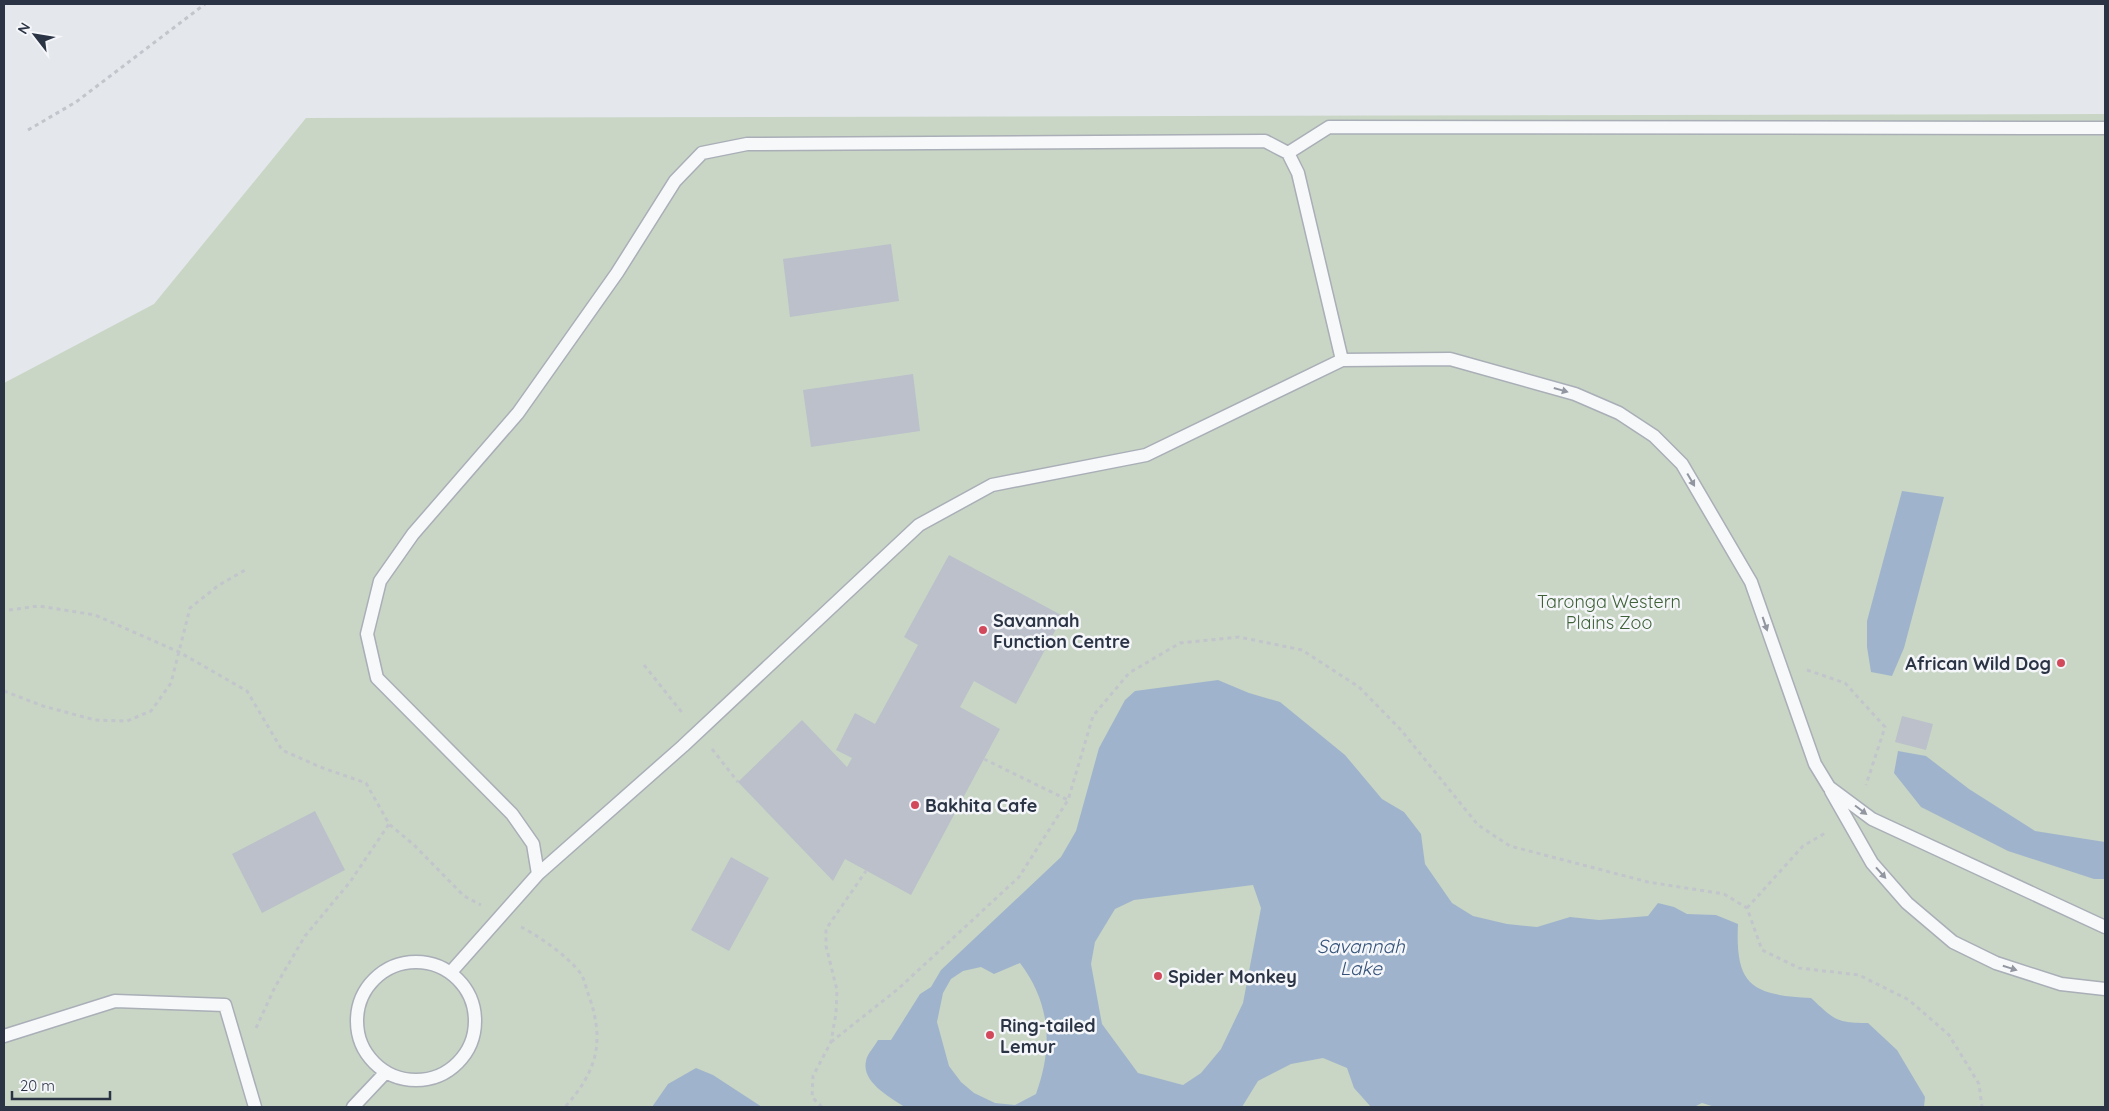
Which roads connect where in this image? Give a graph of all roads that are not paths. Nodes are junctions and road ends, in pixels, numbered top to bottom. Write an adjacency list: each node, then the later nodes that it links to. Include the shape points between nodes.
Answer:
1 (2105, 128): 2 (lane, via 1329,127)
2 (1288, 153): 3 (lane, via 1298,173); 5 (lane, via 1265,141 747,144 702,153 675,180 617,273 518,413 407,542 380,581 367,634 378,678 512,814 533,844)
3 (1342, 360): 4 (lane, one-way to 4, via 1450,359 1575,394 1619,413 1654,436 1682,464 1751,582 1814,764); 5 (lane, via 1146,455 992,485 919,526 683,746)
4 (1829, 787): 6 (lane, one-way to 6, via 1872,819); 8 (lane, one-way to 8, via 1872,863 1907,903 1953,942 1996,963 2061,984)
5 (538, 874): 7 (lane)
6 (2105, 927)
7 (451, 972): 10 (lane, via 465,987 473,1005 475,1025 470,1044 460,1061 443,1073 424,1080 404,1079); 10 (lane, via 434,964 415,961 396,964 368,985 357,1015 358,1032 368,1055)
8 (2105, 989)
9 (4, 1036): 11 (lane, via 115,1001 225,1005)
10 (386, 1072): 12 (lane)
11 (255, 1107)
12 (353, 1107)

